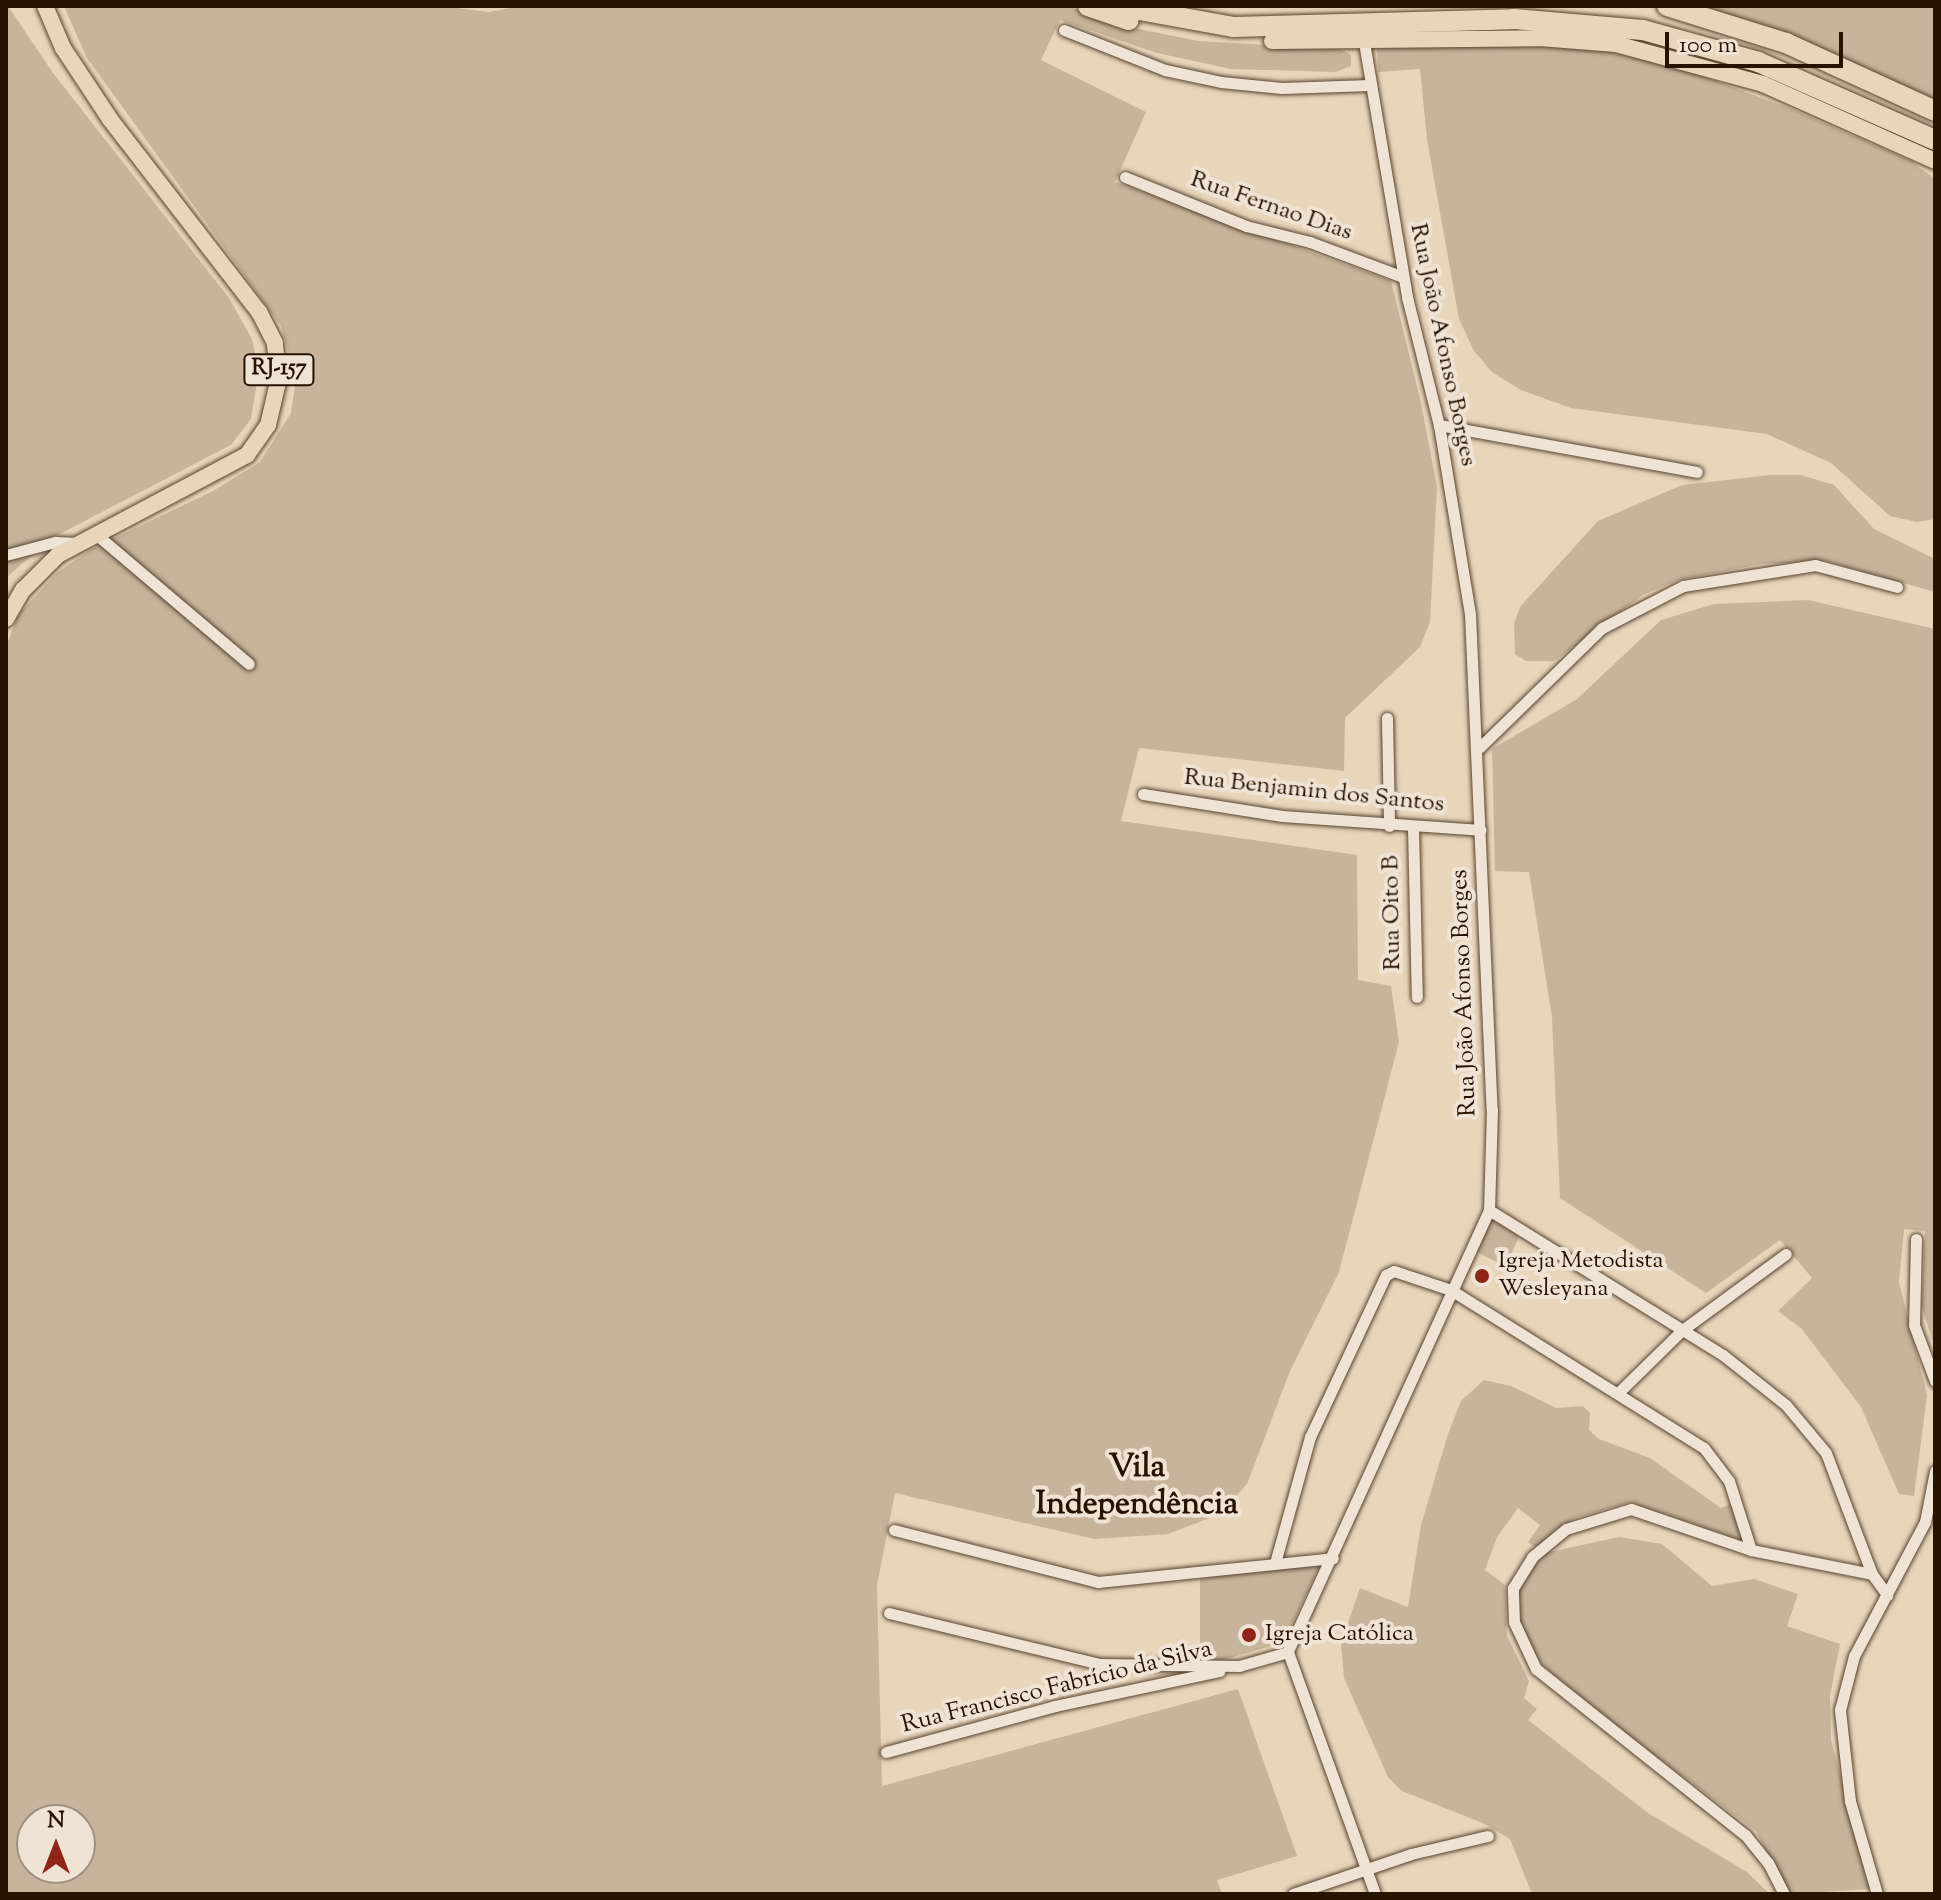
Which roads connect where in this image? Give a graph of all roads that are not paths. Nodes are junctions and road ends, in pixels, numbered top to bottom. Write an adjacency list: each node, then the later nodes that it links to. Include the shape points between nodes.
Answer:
1 (45, 6): 16 (main road, RJ-157, via 63,48 110,119 259,312 279,360 273,414 247,455)
2 (1088, 6): 6 (highway, via 1166,29)
3 (1117, 6): 10 (highway, via 1234,27 1514,19 1643,30 1758,62)
4 (1667, 6): 9 (highway, via 1786,43)
5 (1064, 30): 8 (street, via 1147,64 1245,86)
6 (1272, 41): 7 (main road)
7 (1364, 42): 8 (street, Rua João Afonso Borges); 11 (main road, via 1540,38 1657,52 1763,84)
8 (1370, 85): 13 (street, Rua João Afonso Borges)
9 (1935, 111)
10 (1935, 140)
11 (1935, 161)
12 (1125, 177): 13 (street, Rua Fernao Dias, via 1246,226 1310,242)
13 (1403, 277): 14 (street, Rua João Afonso Borges)
14 (1439, 425): 15 (street); 23 (street, Rua João Afonso Borges, via 1470,614)
15 (1697, 472)
16 (97, 535): 17 (main road, RJ-157); 21 (street)
17 (81, 543): 18 (street, via 55,542); 20 (main road, RJ-157, via 44,566)
18 (6, 555)
19 (1897, 587): 23 (street, via 1815,565 1683,586 1602,628)
20 (6, 619)
21 (249, 664)
22 (1387, 718): 25 (street)
23 (1480, 747): 27 (street, Rua João Afonso Borges)
24 (1143, 794): 25 (street, Rua Benjamin dos Santos)
25 (1389, 826): 26 (street, Rua Benjamin dos Santos)
26 (1413, 827): 27 (street, Rua Benjamin dos Santos); 28 (street, Rua Oito B)
27 (1481, 830): 29 (street, Rua João Afonso Borges, via 1492,1110)
28 (1417, 997)
29 (1489, 1210): 32 (street, Rua João Afonso Borges); 33 (street)
30 (1916, 1239): 34 (street, via 1914,1325)
31 (1786, 1254): 33 (street)
32 (1451, 1290): 35 (street); 40 (street, Rua João Afonso Borges); 41 (street, via 1403,1273 1386,1275 1310,1437 1287,1503)
33 (1681, 1331): 35 (street); 42 (street, via 1735,1364 1809,1426 1826,1453)
34 (1935, 1381)
35 (1618, 1393): 39 (street, via 1716,1459 1736,1496)
36 (1935, 1471): 37 (street)
37 (1930, 1522): 43 (street)
38 (894, 1530): 41 (street, via 1098,1582)
39 (1751, 1550): 42 (street); 52 (street, via 1649,1512 1617,1510 1566,1529 1532,1557 1513,1588 1513,1614 1536,1669 1745,1835)
40 (1333, 1558): 41 (street); 45 (street, Rua João Afonso Borges)
41 (1275, 1563)
42 (1872, 1574): 43 (street)
43 (1887, 1595): 53 (street, via 1854,1656 1840,1710 1850,1801)
44 (889, 1613): 46 (street, via 1100,1664)
45 (1288, 1652): 46 (street); 49 (street)
46 (1239, 1666): 47 (street, Rua Francisco Fabrício da Silva, via 1040,1709)
47 (886, 1752)
48 (1488, 1836): 49 (street)
49 (1365, 1868): 50 (street); 51 (street)
50 (1293, 1894)
51 (1375, 1894)
52 (1784, 1894)
53 (1877, 1894)

